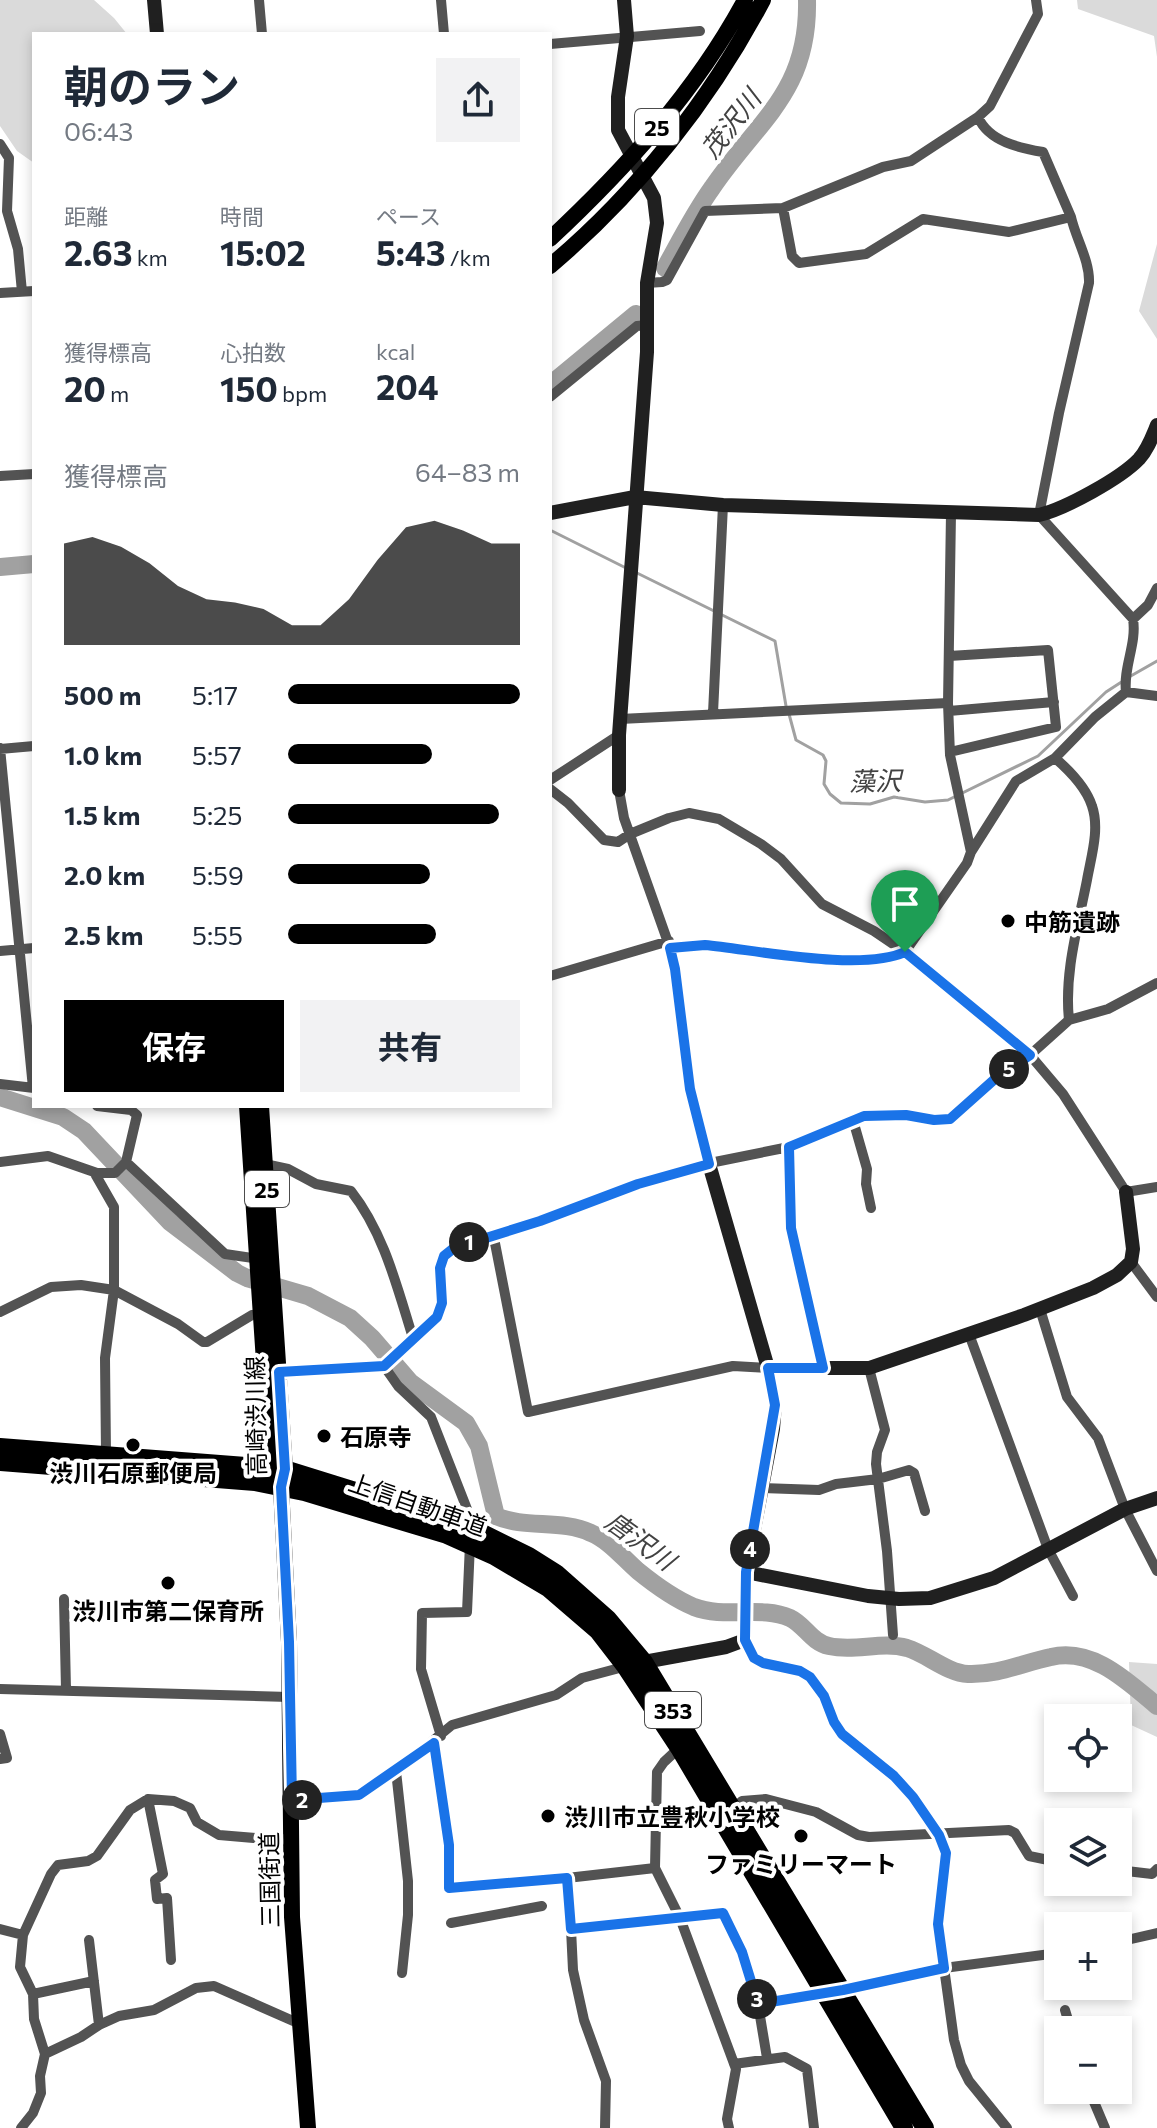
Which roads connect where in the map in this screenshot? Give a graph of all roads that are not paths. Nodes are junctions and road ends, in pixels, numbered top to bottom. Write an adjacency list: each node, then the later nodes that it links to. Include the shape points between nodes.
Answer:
1 (154, 0): 9 (street)
2 (259, 0): 10 (street)
3 (441, 0): 11 (street)
4 (624, 0): 12 (street)
5 (745, 0): 16 (main road, 25, via 709,60)
6 (763, 0): 17 (main road, 25, via 694,110)
7 (1036, 0): 14 (street, via 1038,14 990,106)
8 (700, 31): 12 (street)
9 (157, 32)
10 (262, 32)
11 (444, 32)
12 (627, 36): 13 (street); 16 (street, via 617,120)
13 (552, 44)
14 (978, 117): 18 (street, via 911,161 883,167); 19 (street, via 1011,147 1043,152)
15 (0, 144): 24 (street, via 9,158 7,211)
16 (632, 157): 17 (street); 20 (main road, 25)
17 (642, 175): 21 (main road, 25); 22 (street, via 654,198 657,223)
18 (783, 208): 19 (street, via 792,256 799,263 866,254 923,219 1009,232); 22 (street, via 705,211 667,280)
19 (1071, 217): 35 (street, via 1089,283)
20 (552, 237)
21 (552, 264)
22 (647, 283): 26 (street)
23 (32, 291): 24 (street)
24 (22, 292): 25 (street)
25 (0, 293)
26 (648, 325): 27 (street, via 637,326); 31 (street)
27 (552, 395)
28 (1157, 425): 35 (street, via 1139,459 1123,472)
29 (32, 474): 30 (street)
30 (0, 476)
31 (635, 497): 32 (street); 33 (street); 44 (street)
32 (723, 505): 34 (street); 43 (street)
33 (552, 513)
34 (951, 513): 35 (street); 38 (street)
35 (1039, 515): 37 (street)
36 (1157, 588): 37 (street)
37 (1133, 619): 39 (street)
38 (949, 656): 41 (street, via 1048,650); 42 (street)
39 (1126, 692): 40 (street); 49 (street)
40 (1157, 696)
41 (1054, 702): 42 (street); 48 (street, via 1056,727)
42 (948, 707): 43 (street); 48 (street)
43 (713, 713): 44 (street)
44 (620, 719): 45 (street)
45 (619, 735): 50 (street); 51 (street)
46 (32, 746): 47 (street)
47 (0, 748): 57 (street)
48 (950, 752): 54 (street)
49 (1055, 758): 54 (street, via 1016,781); 62 (street, via 1085,791 1095,819 1068,977)
50 (552, 779)
51 (619, 790): 53 (street)
52 (552, 791): 53 (street, via 604,840 618,842)
53 (630, 834): 55 (street); 59 (street, via 689,813 719,819 781,859 822,904)
54 (971, 852): 59 (street)
55 (670, 945): 59 (street, via 859,961); 60 (street); 75 (street, via 690,1089)
56 (32, 948): 57 (street)
57 (20, 949): 58 (street); 64 (street)
58 (0, 951)
59 (905, 952): 63 (street)
60 (552, 975)
61 (1157, 983): 62 (street, via 1108,1009)
62 (1069, 1020): 63 (street)
63 (1030, 1055): 70 (street, via 950,1119 906,1115); 78 (street, via 1063,1094)
64 (32, 1068)
65 (0, 1084): 66 (street)
66 (32, 1088)
67 (116, 1108): 73 (street, via 137,1115)
68 (247, 1108): 74 (main road, 高崎渋川線 / 25)
69 (261, 1108): 74 (main road, 高崎渋川線 / 25)
70 (853, 1120): 71 (street); 79 (street)
71 (789, 1147): 75 (street); 93 (street, via 791,1228)
72 (0, 1162): 76 (street, via 48,1156)
73 (126, 1162): 76 (street, via 112,1174); 82 (street, via 225,1254)
74 (258, 1163): 82 (main road, 高崎渋川線 / 25); 90 (street, via 351,1191 368,1212)
75 (709, 1164): 80 (street); 92 (street)
76 (94, 1172): 83 (street, via 114,1207)
77 (1157, 1187): 78 (street)
78 (1126, 1192): 81 (street)
79 (871, 1208)
80 (493, 1233): 90 (street, via 444,1256 441,1309); 92 (street, via 528,1412 733,1366)
81 (1131, 1262): 85 (street); 86 (street, via 1093,1288)
82 (264, 1267): 84 (main road, 高崎渋川線 / 25)
83 (114, 1290): 87 (street, via 51,1287); 88 (street, via 203,1342); 97 (street, via 105,1358)
84 (268, 1292): 88 (main road, 高崎渋川線 / 25); 95 (main road, 高崎渋川線 / 25)
85 (1157, 1297)
86 (1040, 1309): 89 (street); 103 (street, via 1067,1397 1098,1438)
87 (0, 1312)
88 (262, 1314): 99 (main road, 高崎渋川線 / 25)
89 (969, 1334): 94 (street); 106 (street)
90 (413, 1338): 91 (street)
91 (384, 1366): 95 (street); 105 (street, via 431,1417 467,1509)
92 (768, 1368): 93 (street); 101 (street, via 775,1405)
93 (823, 1368): 94 (street)
94 (869, 1368): 100 (street, via 885,1430 877,1452)
95 (279, 1372): 99 (main road, 高崎渋川線 / 25)
96 (0, 1447): 97 (highway, 上信自動車道)
97 (106, 1454): 99 (highway, 上信自動車道)
98 (0, 1462): 99 (highway, 上信自動車道, via 255,1482)
99 (279, 1475): 105 (highway, 上信自動車道 / 353); 118 (main road, 三国街道 / 25)
100 (878, 1479): 101 (street, via 819,1490); 104 (street, via 903,1470 914,1473); 110 (street)
101 (761, 1488): 108 (street)
102 (1157, 1498): 103 (street)
103 (1125, 1509): 106 (street); 107 (street)
104 (925, 1511)
105 (469, 1535): 114 (highway, 上信自動車道 / 353, via 510,1546 556,1573 608,1619); 115 (highway, 上信自動車道 / 353, via 548,1588 598,1631); 120 (street, via 467,1612 422,1613 421,1669)
106 (1048, 1549): 109 (street); 110 (street, via 962,1590 930,1598)
107 (1157, 1571)
108 (746, 1572): 110 (street); 113 (street)
109 (1073, 1596)
110 (890, 1598): 112 (street)
111 (64, 1599): 117 (street)
112 (893, 1635)
113 (745, 1640): 114 (street); 127 (street, via 754,1658 810,1677 842,1734 894,1776)
114 (644, 1662): 115 (street); 126 (highway, 上信自動車道 / 353)
115 (625, 1666): 120 (street, via 582,1678 556,1695 452,1725); 121 (highway, 上信自動車道 / 353)
116 (0, 1689): 117 (street)
117 (66, 1690): 118 (street)
118 (289, 1697): 125 (main road, 三国街道 / 25)
119 (0, 1734): 122 (street, via 7,1758)
120 (437, 1739): 123 (street); 133 (street, via 449,1888)
121 (679, 1748): 130 (street, via 657,1772); 148 (highway, 上信自動車道 / 353)
122 (0, 1759)
123 (396, 1771): 125 (street, via 359,1795); 146 (street, via 408,1881)
124 (148, 1799): 128 (street, via 190,1808 197,1822 219,1835); 140 (street, via 130,1810 97,1856 58,1865); 144 (street, via 163,1874 155,1880 157,1899 167,1898)
125 (292, 1800): 128 (main road, 三国街道 / 25)
126 (733, 1809): 127 (street, via 742,1801 766,1799 816,1812 858,1835); 148 (highway, 上信自動車道 / 353)
127 (939, 1835): 129 (street, via 1009,1830 1029,1856); 145 (street, via 946,1853 938,1924)
128 (290, 1841): 153 (main road, 三国街道 / 25)
129 (1044, 1859)
130 (655, 1868): 133 (street); 135 (street)
131 (1157, 1869): 132 (street, via 1152,1874)
132 (1132, 1872)
133 (567, 1878): 138 (street)
134 (542, 1906): 136 (street)
135 (680, 1918): 138 (street); 150 (street, via 723,1913); 157 (street)
136 (451, 1923)
137 (0, 1929): 140 (street)
138 (571, 1929): 161 (street, via 584,2020 606,2081)
139 (1157, 1933): 141 (street)
140 (23, 1935): 149 (street, via 20,1967)
141 (1132, 1939)
142 (89, 1940): 147 (street)
143 (1044, 1955): 145 (street)
144 (171, 1960)
145 (944, 1968): 148 (street); 166 (street, via 961,2065)
146 (402, 1973)
147 (94, 1981): 149 (street); 154 (street)
148 (834, 1992): 150 (street); 164 (highway, 上信自動車道 / 353); 165 (highway, 上信自動車道 / 353)
149 (33, 1994): 155 (street)
150 (758, 2004): 156 (street)
151 (1065, 2010): 152 (street)
152 (1067, 2016)
153 (300, 2024): 154 (street, via 214,1986); 160 (main road, 三国街道 / 25)
154 (99, 2025): 155 (street)
155 (45, 2054): 159 (street, via 41,2093)
156 (767, 2058): 157 (street); 163 (street, via 785,2057 807,2069)
157 (734, 2064): 162 (street)
158 (1095, 2104): 167 (street)
159 (21, 2128)
160 (308, 2128)
161 (605, 2128)
162 (729, 2128)
163 (814, 2128)
164 (904, 2128)
165 (925, 2128)
166 (1007, 2128)
167 (1105, 2128)

